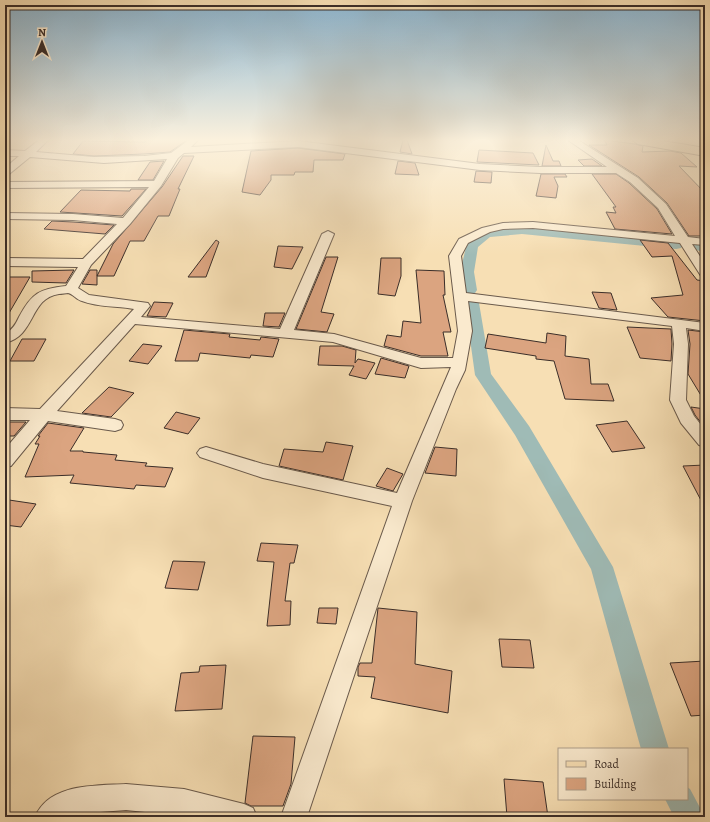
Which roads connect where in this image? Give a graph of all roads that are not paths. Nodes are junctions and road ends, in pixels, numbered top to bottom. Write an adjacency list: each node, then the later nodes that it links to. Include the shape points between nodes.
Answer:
1 (161, 178): 3 (street)
2 (632, 178): 8 (street, via 662,206)
3 (157, 184): 4 (street); 6 (street)
4 (5, 185)
5 (5, 216): 6 (street)
6 (126, 222): 11 (street)
7 (328, 234): 18 (street)
8 (684, 241): 9 (street); 12 (street); 14 (street, via 533,225 503,226 486,230 463,241 455,256)
9 (705, 242)
10 (5, 262): 11 (street)
11 (86, 264): 13 (street)
12 (705, 273)
13 (71, 289): 15 (street, via 85,298 143,306); 19 (street, via 48,292 38,298 19,328)
14 (460, 296): 16 (street); 20 (street, via 464,331)
15 (132, 320): 18 (street); 22 (street)
16 (679, 324): 17 (street); 24 (street, via 681,344 678,400 687,420)
17 (705, 327)
18 (286, 332): 20 (street, via 334,338 421,363)
19 (5, 339)
20 (459, 362): 27 (street, via 458,370)
21 (5, 414): 22 (street)
22 (44, 415): 23 (street); 26 (street)
23 (115, 425)
24 (705, 441)
25 (206, 453): 27 (street, via 263,471)
26 (5, 461)
27 (403, 501): 30 (street)
28 (48, 817): 29 (street, via 71,801 126,797 184,802)
29 (244, 817)
30 (294, 817)

